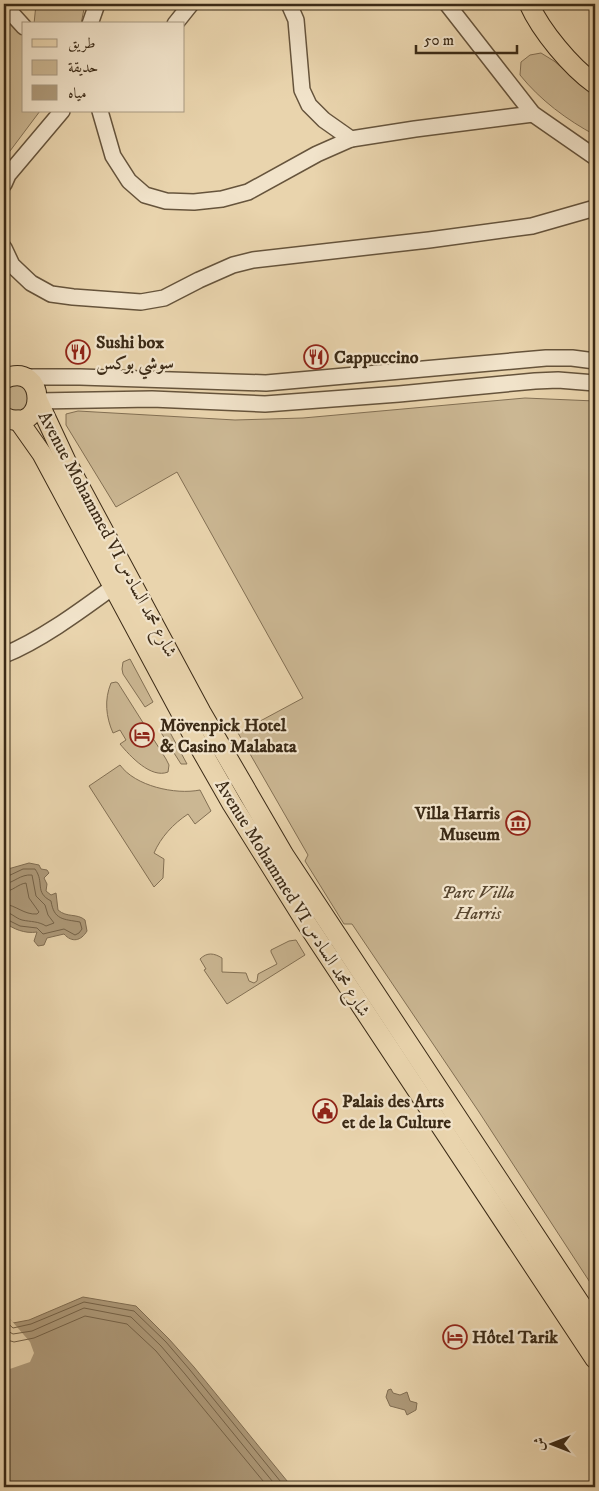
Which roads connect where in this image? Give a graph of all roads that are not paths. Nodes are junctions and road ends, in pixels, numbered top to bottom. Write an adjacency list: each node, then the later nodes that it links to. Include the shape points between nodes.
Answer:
1 (97, 4): 7 (street)
2 (191, 4): 8 (street)
3 (289, 4): 14 (street, via 296,20 302,90 309,105)
4 (447, 4): 13 (street)
5 (529, 4): 10 (main road, via 536,20 581,74)
6 (4, 5): 9 (street)
7 (91, 22)
8 (177, 22)
9 (22, 25)
10 (595, 84)
11 (61, 112): 16 (street)
12 (100, 112): 14 (street, via 113,156 129,181 145,194 166,201 222,199 248,192 317,154)
13 (533, 114): 14 (street); 15 (street)
14 (352, 139)
15 (595, 157)
16 (4, 184)
17 (595, 208): 18 (street, via 532,226 253,260 233,265 164,298 140,302 51,294 31,283 12,265)
18 (4, 248)
19 (595, 361): 20 (street, via 546,358 266,383)
20 (24, 377): 21 (main road); 23 (main road, Avenue Mohammed VI شارع محمد السادس, via 35,386)
21 (4, 379)
22 (595, 383): 23 (street, via 534,381 265,404 152,399)
23 (38, 401): 24 (main road, via 32,414); 27 (main road, Avenue Mohammed VI شارع محمد السادس, via 66,462 284,855)
24 (11, 419): 25 (main road, Avenue Mohammed VI شارع محمد السادس, via 42,454)
25 (113, 587): 26 (street, via 20,649); 28 (main road, Avenue Mohammed VI شارع محمد السادس, via 232,804 305,921)
26 (4, 655)
27 (595, 1326)
28 (595, 1359)

